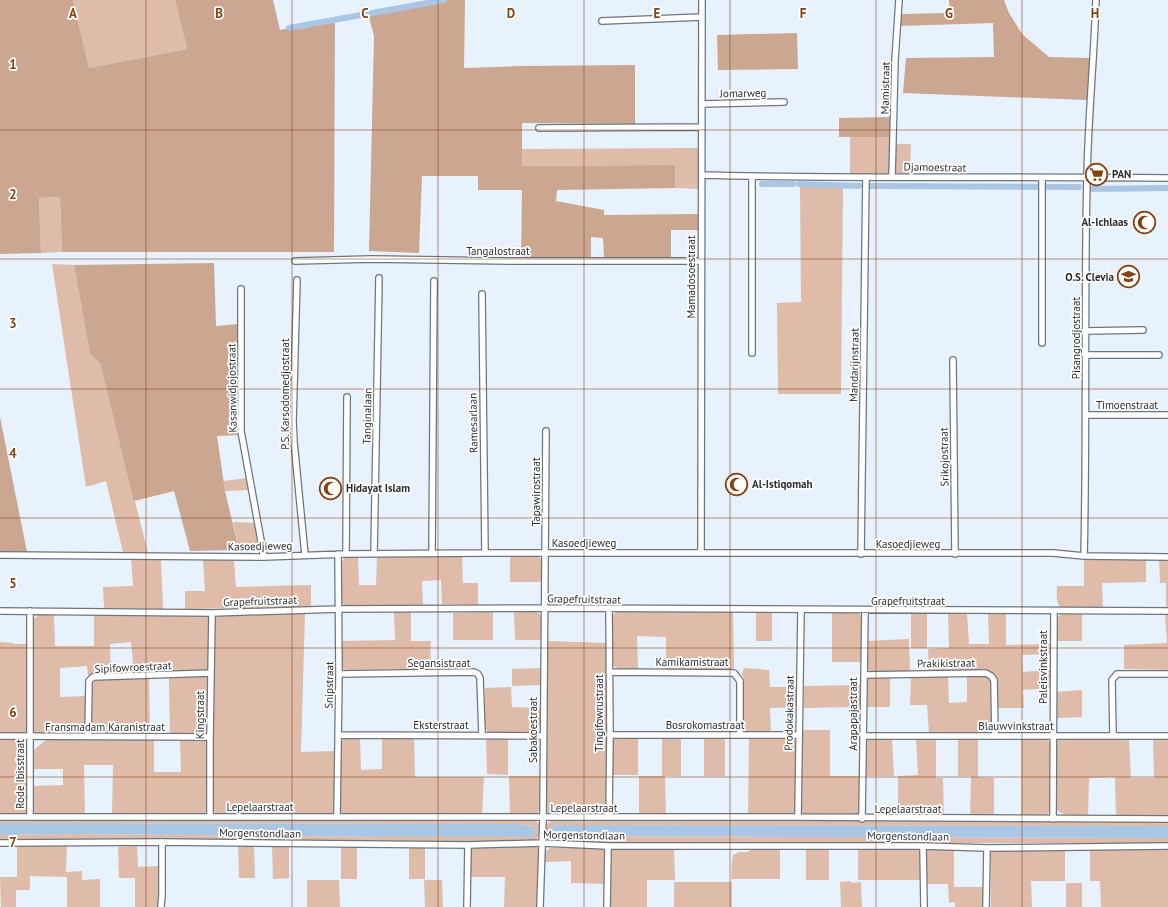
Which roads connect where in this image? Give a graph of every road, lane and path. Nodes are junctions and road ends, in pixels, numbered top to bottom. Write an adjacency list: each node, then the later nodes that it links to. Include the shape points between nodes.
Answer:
1 (702, 0): 4 (street, Mamadosoestraat)
2 (899, 0): 12 (street, Mamistraat)
3 (1096, 0): 14 (street, Pisangrodjostraat)
4 (702, 17): 5 (street); 7 (street, Mamadosoestraat)
5 (602, 21)
6 (784, 102): 7 (street, Jomarweg)
7 (702, 104): 8 (street, Mamadosoestraat)
8 (702, 127): 9 (street); 10 (street, Mamadosoestraat)
9 (539, 128)
10 (702, 175): 11 (street, Djamoestraat); 18 (street, Mamadosoestraat)
11 (752, 176): 13 (street, Djamoestraat); 27 (street)
12 (892, 176): 13 (street, Djamoestraat); 16 (street, Djamoestraat)
13 (866, 177): 42 (street, Mandarijnstraat)
14 (1087, 177): 15 (street, Djamoestraat); 16 (street, Djamoestraat); 25 (street, Pisangrodjostraat)
15 (1168, 178)
16 (1042, 180): 26 (street)
17 (295, 261): 18 (street, Tangalostraat)
18 (701, 261): 38 (street, Mamadosoestraat)
19 (379, 278): 41 (street, Tanginalaan)
20 (297, 280): 45 (street, P.S. Karsodomedjostraat, via 293,421)
21 (434, 281): 35 (street)
22 (241, 289): 46 (street, Kasanwidjojostraat, via 242,431)
23 (482, 294): 36 (street, Ramesarlaan)
24 (1143, 330): 25 (street)
25 (1085, 331): 29 (street, Pisangrodjostraat)
26 (1042, 343)
27 (752, 353)
28 (1160, 354): 29 (street)
29 (1086, 355): 32 (street, Pisangrodjostraat)
30 (953, 360): 43 (street, Srikojostraat)
31 (348, 397): 40 (street)
32 (1086, 415): 33 (street, Timoenstraat); 47 (street, Pisangrodjostraat)
33 (1168, 415)
34 (546, 431): 37 (street, Tapawirostraat)
35 (432, 553): 36 (street, Kasoedjieweg); 41 (street, Kasoedjieweg)
36 (485, 553): 37 (street, Kasoedjieweg)
37 (546, 553): 38 (street, Kasoedjieweg); 49 (street, Sabakoestraat)
38 (701, 553): 42 (street, Kasoedjieweg)
39 (338, 554): 40 (street, Kasoedjieweg); 45 (street, Kasoedjieweg); 50 (street, Snipstraat)
40 (346, 554): 41 (street, Kasoedjieweg)
41 (374, 554)
42 (862, 554): 43 (street, Kasoedjieweg)
43 (955, 554): 47 (street, Kasoedjieweg, via 1053,553)
44 (0, 555): 46 (street, Kasoedjieweg)
45 (305, 555): 46 (street, Kasoedjieweg)
46 (264, 556)
47 (1084, 556): 48 (street, Kasoedjieweg)
48 (1168, 557)
49 (545, 608): 50 (street, Grapefruitstraat); 51 (street, Grapefruitstraat); 71 (street, Sabakoestraat)
50 (339, 609): 58 (street, Grapefruitstraat); 61 (street, Snipstraat)
51 (609, 609): 52 (street, Grapefruitstraat); 59 (street, Tingifowrustraat)
52 (801, 610): 53 (street, Grapefruitstraat); 68 (street, Prodokakastraat)
53 (864, 610): 56 (street, Grapefruitstraat); 63 (street, Arapapajastraat)
54 (0, 611): 55 (street, Grapefruitstraat)
55 (30, 611): 58 (street, Grapefruitstraat); 76 (street, Rode Ibisstraat)
56 (1054, 611): 57 (street, Grapefruitstraat); 74 (street, Paleisvinkstraat)
57 (1168, 611)
58 (212, 612): 60 (street, Kingstraat)
59 (609, 672): 66 (street, Tingifowrustraat); 67 (street, Kamikamistraat, via 734,673 740,681)
60 (210, 673): 77 (street, Sipifowroestraat, via 93,677 89,681); 78 (street, Kingstraat)
61 (339, 674): 64 (street, Segansistraat, via 474,672 480,678); 65 (street, Snipstraat)
62 (1168, 674): 69 (street, via 1114,676)
63 (864, 675): 72 (street, Arapapajastraat); 73 (street, Prakikistraat, via 986,673 994,680)
64 (482, 734): 65 (street, Eksterstraat); 71 (street, Eksterstraat)
65 (338, 735): 82 (street, Snipstraat)
66 (610, 735): 67 (street, Bosrokomastraat); 85 (street, Tingifowrustraat)
67 (740, 735): 68 (street, Bosrokomastraat)
68 (799, 735): 83 (street, Prodokakastraat)
69 (1113, 735): 74 (street, Blauwvinkstraat); 75 (street, Blauwvinkstraat)
70 (0, 736): 76 (street, Fransmadam Karanistraat)
71 (543, 736): 84 (street, Sabakoestraat)
72 (864, 736): 73 (street, Blauwvinkstraat); 86 (street, Arapapajastraat)
73 (995, 736): 74 (street, Blauwvinkstraat)
74 (1053, 736): 87 (street, Paleisvinkstraat)
75 (1168, 736)
76 (30, 737): 77 (street, Fransmadam Karanistraat); 79 (street, Rode Ibisstraat)
77 (88, 737): 78 (street, Fransmadam Karanistraat)
78 (210, 737): 81 (street, Kingstraat)
79 (30, 816): 80 (street, Lepelaarstraat); 81 (street, Lepelaarstraat)
80 (0, 817)
81 (210, 817): 82 (street, Lepelaarstraat)
82 (337, 817): 84 (street, Lepelaarstraat)
83 (798, 817): 85 (street, Lepelaarstraat); 86 (street, Lepelaarstraat)
84 (543, 818): 85 (street, Lepelaarstraat); 91 (street, Sabakoestraat)
85 (609, 818)
86 (862, 819): 87 (street, Lepelaarstraat)
87 (1053, 819): 88 (street, Lepelaarstraat)
88 (1168, 819)
89 (162, 842): 90 (street, Morgenstondlaan); 92 (street, Morgenstondlaan); 97 (street)
90 (0, 843)
91 (542, 844): 92 (street, Morgenstondlaan); 93 (street, Morgenstondlaan); 99 (street, Sabakoestraat)
92 (468, 845): 98 (street)
93 (608, 846): 94 (street, Morgenstondlaan); 100 (street)
94 (924, 846): 96 (street, Morgenstondlaan); 101 (street)
95 (1168, 846): 96 (street, Morgenstondlaan)
96 (987, 848): 102 (street)
97 (161, 907)
98 (467, 907)
99 (540, 907)
100 (607, 907)
101 (924, 907)
102 (986, 907)

